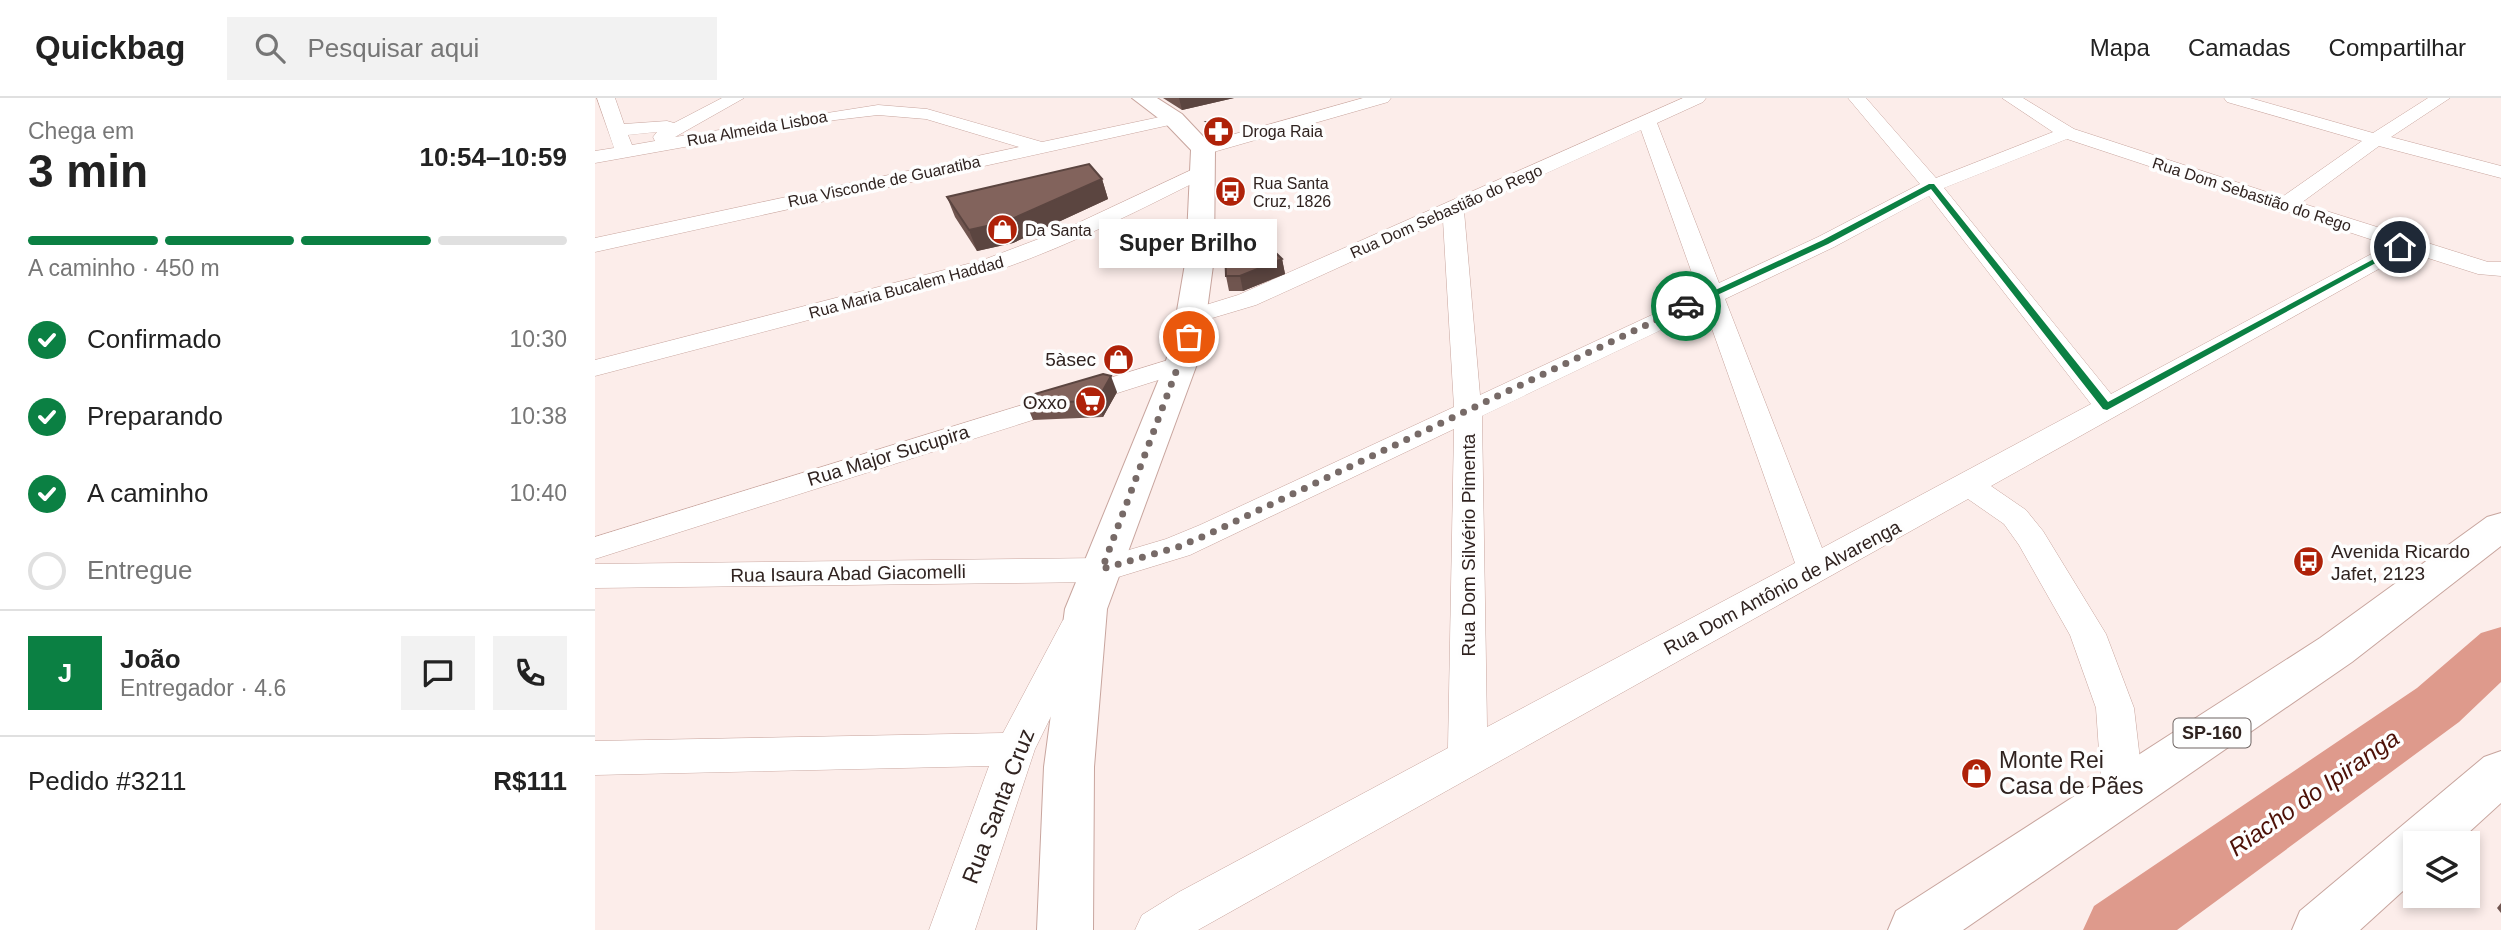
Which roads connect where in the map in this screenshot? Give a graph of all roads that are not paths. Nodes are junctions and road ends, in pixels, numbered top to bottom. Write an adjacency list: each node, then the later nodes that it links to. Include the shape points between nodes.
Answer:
1 (606, 98): 13 (street)
2 (735, 98): 12 (street)
3 (1143, 98): 10 (main road)
4 (1382, 98): 21 (street, Rua Maria Bucalem Haddad)
5 (1697, 98): 11 (street, Rua Dom Sebastião do Rego)
6 (1857, 98): 23 (street)
7 (2011, 98): 14 (street, Rua Dom Sebastião do Rego)
8 (2233, 98): 16 (street)
9 (2441, 98): 16 (street)
10 (1174, 119): 18 (street, Rua Visconde de Guaratiba); 21 (main road)
11 (1647, 121): 25 (street, Rua Dom Sebastião do Rego); 29 (street)
12 (680, 125): 13 (street); 15 (street); 17 (street)
13 (616, 130): 19 (street)
14 (2067, 133): 23 (street, Rua Isaura Abad Giacomelli); 24 (street, Rua Dom Sebastião do Rego)
15 (709, 136): 17 (street, Rua Almeida Lisboa); 18 (street, Rua Almeida Lisboa, via 835,115 901,110)
16 (2378, 139): 22 (street); 24 (street)
17 (646, 147): 19 (street, Rua Almeida Lisboa)
18 (1041, 147): 26 (street, Rua Visconde de Guaratiba)
19 (624, 151): 20 (street, Rua Almeida Lisboa)
20 (595, 157)
21 (1203, 160): 30 (main road, Rua Santa Cruz); 32 (street, Rua Maria Bucalem Haddad, via 1061,241 1023,255)
22 (2501, 172)
23 (1932, 186): 29 (street, Rua Isaura Abad Giacomelli, via 1826,242); 33 (street)
24 (2284, 205): 27 (street, Rua Dom Sebastião do Rego)
25 (1453, 209): 30 (street, Rua Dom Sebastião do Rego, via 1247,300); 34 (street, Rua Dom Silvério Pimenta)
26 (595, 244)
27 (2406, 244): 28 (street, Rua Dom Sebastião do Rego); 33 (street, Rua Dom Antônio de Alvarenga)
28 (2496, 271)
29 (1710, 294): 34 (street, Rua Isaura Abad Giacomelli); 38 (street)
30 (1192, 317): 31 (main road, Rua Santa Cruz)
31 (1181, 364): 37 (street, Rua Major Sucupira); 40 (main road, Rua Santa Cruz)
32 (595, 368)
33 (2107, 407): 35 (street, Rua Dom Antônio de Alvarenga)
34 (1468, 411): 40 (street, Rua Isaura Abad Giacomelli); 42 (street, Rua Dom Silvério Pimenta)
35 (1969, 485): 38 (street, Rua Dom Antônio de Alvarenga); 45 (street, via 2015,517 2088,634 2115,708)
36 (2501, 526): 45 (main road, SP-160, via 2336,650)
37 (595, 548)
38 (1814, 569): 42 (street, Rua Dom Antônio de Alvarenga)
39 (595, 576): 40 (street, Rua Isaura Abad Giacomelli)
40 (1094, 589): 41 (street, Rua Santa Cruz); 49 (main road, Rua Santa Cruz, via 1069,767)
41 (1016, 748): 43 (street); 48 (street, Rua Santa Cruz)
42 (1468, 756): 50 (street, Rua Dom Antônio de Alvarenga)
43 (595, 758)
44 (2501, 772): 46 (main road)
45 (2123, 794): 51 (main road, SP-160)
46 (2435, 831)
47 (2403, 857): 52 (main road)
48 (952, 930)
49 (1065, 930)
50 (1158, 930)
51 (1916, 930)
52 (2320, 930)

